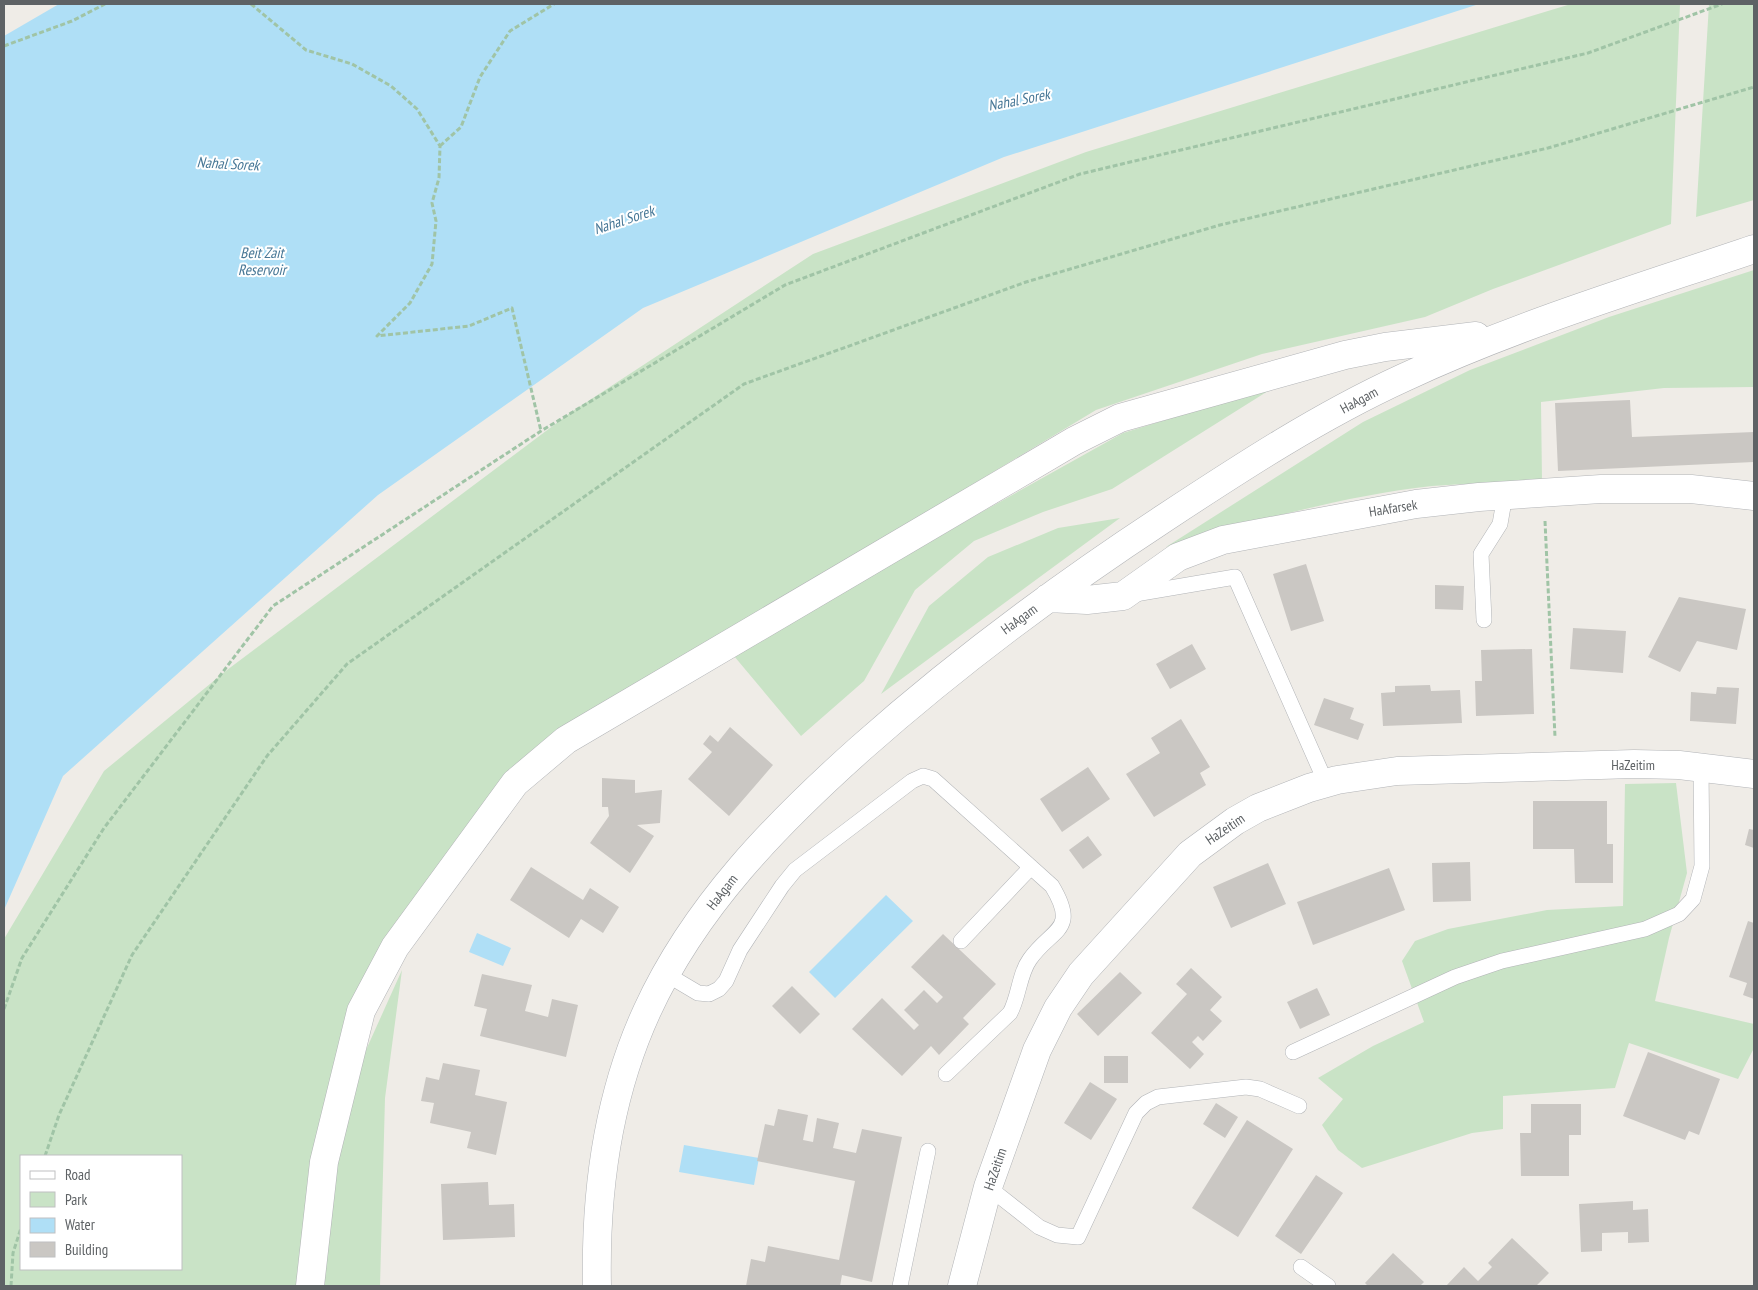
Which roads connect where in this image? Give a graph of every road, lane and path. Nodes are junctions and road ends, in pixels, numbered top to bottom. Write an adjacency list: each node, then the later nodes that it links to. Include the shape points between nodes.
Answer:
1 (105, 4): 5 (path, via 72,21)
2 (252, 4): 7 (path, via 306,50 352,64 391,86 417,109)
3 (554, 4): 7 (path, via 510,31 480,77 461,127)
4 (1722, 4): 10 (path, via 1588,53 1080,174 785,285)
5 (4, 46)
6 (1754, 87): 29 (path, via 1548,148 1220,225 1026,282 744,384 347,664 267,756 132,956 59,1115)
7 (440, 146): 10 (path, via 440,178 432,203 436,221 432,264 410,303 377,336 469,326 512,308)
8 (1754, 249): 9 (street, HaAgam)
9 (1500, 336): 15 (street, HaAgam, via 1398,380 1283,443 1137,536); 34 (street, via 1474,336 1345,355 1120,418 1074,441 566,740 515,783 395,947 361,1011 324,1162)
10 (541, 431): 24 (path, via 273,606 104,828 22,958)
11 (1544, 493): 12 (street, HaAfarsek); 13 (street, HaAfarsek, via 1691,490); 17 (path)
12 (1504, 495): 14 (street, HaAfarsek, via 1416,504 1223,540 1178,557); 16 (lane, via 1500,524 1481,554)
13 (1754, 496)
14 (1123, 596): 15 (street, HaAfarsek, via 1087,600); 20 (lane, via 1235,577)
15 (1048, 598): 23 (street, HaAgam, via 922,695 815,790 760,845 714,900)
16 (1484, 620)
17 (1556, 766): 18 (street, HaZeitim, via 1634,764); 20 (street, HaZeitim, via 1397,771)
18 (1701, 767): 19 (street, HaZeitim); 25 (lane, via 1702,866 1694,899 1679,914 1645,929 1502,961 1455,977)
19 (1754, 774)
20 (1326, 783): 30 (street, HaZeitim, via 1258,808 1212,836 1190,854 1081,974 1058,1008 1040,1044)
21 (1031, 867): 22 (lane); 23 (lane, via 941,784 923,776 795,870 740,950 726,981 719,988 709,994 698,993); 26 (lane, via 1052,886 1064,910 1064,919 1058,931 1030,959 1010,1013)
22 (962, 941)
23 (666, 974): 35 (street, HaAgam, via 625,1066 609,1123 600,1182)
24 (4, 1010)
25 (1293, 1052)
26 (946, 1074)
27 (1299, 1106): 30 (lane, via 1260,1089 1246,1087 1158,1097 1146,1103 1136,1113 1078,1237 1057,1235 1040,1227)
28 (928, 1151): 36 (lane)
29 (45, 1155)
30 (988, 1188): 37 (street, HaZeitim)
31 (20, 1231): 33 (path, via 13,1253)
32 (1301, 1267): 38 (lane)
33 (11, 1286)
34 (310, 1286)
35 (597, 1286)
36 (900, 1286)
37 (962, 1286)
38 (1328, 1286)

